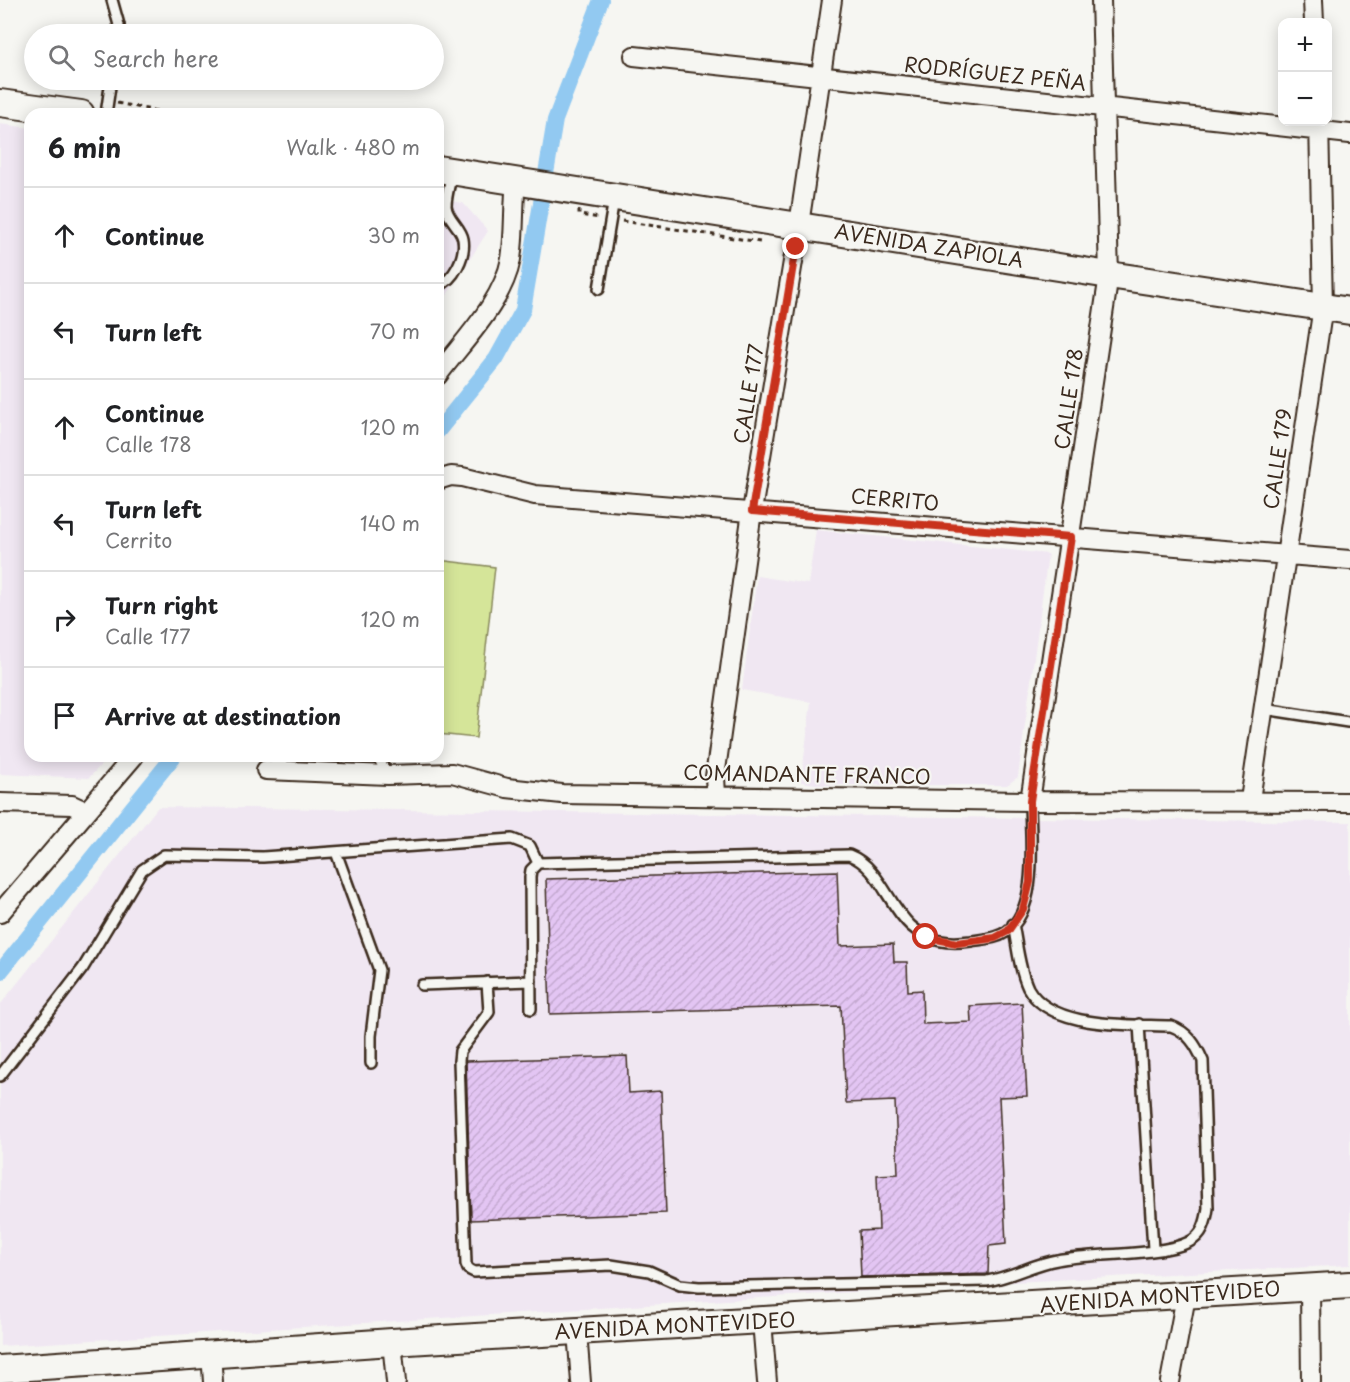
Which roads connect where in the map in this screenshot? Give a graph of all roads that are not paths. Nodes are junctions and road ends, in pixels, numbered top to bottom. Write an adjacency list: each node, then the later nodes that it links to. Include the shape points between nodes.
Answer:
1 (111, 0): 6 (lane)
2 (832, 0): 8 (street, CALLE 177)
3 (1101, 0): 13 (street, CALLE 178)
4 (1313, 0): 5 (street)
5 (1314, 18)
6 (119, 24)
7 (634, 56): 8 (street, RODRÍGUEZ PEÑA)
8 (820, 77): 13 (street, RODRÍGUEZ PEÑA); 21 (street, CALLE 177)
9 (110, 90): 12 (lane)
10 (0, 102): 11 (street)
11 (40, 108)
12 (107, 108)
13 (1105, 109): 14 (street, RODRÍGUEZ PEÑA); 22 (street, CALLE 178)
14 (1278, 123)
15 (1319, 126): 16 (street, RODRÍGUEZ PEÑA); 25 (street, CALLE 179)
16 (1350, 134)
17 (445, 170): 18 (street, AVENIDA ZAPIOLA)
18 (523, 182): 19 (street, AVENIDA ZAPIOLA); 27 (street, via 504,281)
19 (615, 196): 21 (street, AVENIDA ZAPIOLA); 24 (lane)
20 (444, 208): 23 (lane, via 463,237 456,270)
21 (800, 225): 22 (street, AVENIDA ZAPIOLA); 29 (street, CALLE 177)
22 (1109, 276): 25 (street, AVENIDA ZAPIOLA); 30 (street, CALLE 178)
23 (444, 282)
24 (599, 289)
25 (1323, 306): 26 (street, AVENIDA ZAPIOLA); 31 (street, CALLE 179)
26 (1350, 310)
27 (444, 367)
28 (444, 478): 29 (street, CERRITO, via 462,477 535,495)
29 (752, 511): 30 (street, CERRITO); 39 (street, CALLE 177, via 715,777)
30 (1071, 537): 31 (street, CERRITO); 41 (street, CALLE 178)
31 (1287, 554): 32 (street, CERRITO); 33 (street, CALLE 179)
32 (1350, 560)
33 (1264, 709): 34 (lane); 40 (street, CALLE 179)
34 (1348, 722)
35 (129, 762): 44 (street)
36 (380, 762): 38 (lane)
37 (266, 770): 38 (street, COMANDANTE FRANCO)
38 (388, 775): 39 (street, COMANDANTE FRANCO, via 452,773 507,788 562,794)
39 (716, 795): 41 (street, COMANDANTE FRANCO)
40 (1250, 800): 41 (street, COMANDANTE FRANCO); 42 (street, COMANDANTE FRANCO)
41 (1030, 801): 48 (lane, via 1030,882 1023,909)
42 (1350, 801)
43 (0, 803): 44 (street, via 72,805)
44 (85, 811): 47 (street)
45 (336, 852): 46 (lane, via 512,839 530,846); 54 (lane, via 379,970); 55 (lane, via 263,857 164,855 142,870 82,968)
46 (538, 863): 48 (lane, via 849,855 868,866 901,915 926,937 957,943 995,938); 49 (lane, via 530,876)
47 (4, 903)
48 (1013, 924): 53 (lane, via 1023,973 1038,1000 1070,1017)
49 (531, 981): 50 (lane); 52 (lane)
50 (487, 982): 51 (lane); 56 (lane, via 489,1012 460,1051 459,1061 466,1264 474,1272 611,1265 649,1271 680,1285 699,1287 987,1281 1054,1260)
51 (422, 985)
52 (531, 1010)
53 (1139, 1024): 56 (lane); 56 (lane, via 1180,1029 1192,1040 1203,1061 1206,1222 1197,1237 1187,1243)
54 (371, 1063)
55 (0, 1076)
56 (1153, 1249)
57 (1350, 1285): 58 (street, AVENIDA MONTEVIDEO)
58 (1310, 1287): 59 (street, AVENIDA MONTEVIDEO); 71 (street)
59 (1186, 1296): 60 (street, AVENIDA MONTEVIDEO); 70 (street)
60 (762, 1321): 61 (street, AVENIDA MONTEVIDEO); 69 (street)
61 (577, 1332): 62 (street, AVENIDA MONTEVIDEO); 68 (street)
62 (392, 1342): 63 (street, AVENIDA MONTEVIDEO); 67 (street)
63 (211, 1353): 65 (street, AVENIDA MONTEVIDEO); 66 (street)
64 (0, 1369): 65 (street, AVENIDA MONTEVIDEO)
65 (38, 1375)
66 (213, 1382)
67 (396, 1382)
68 (581, 1382)
69 (767, 1382)
70 (1170, 1382)
71 (1311, 1382)

